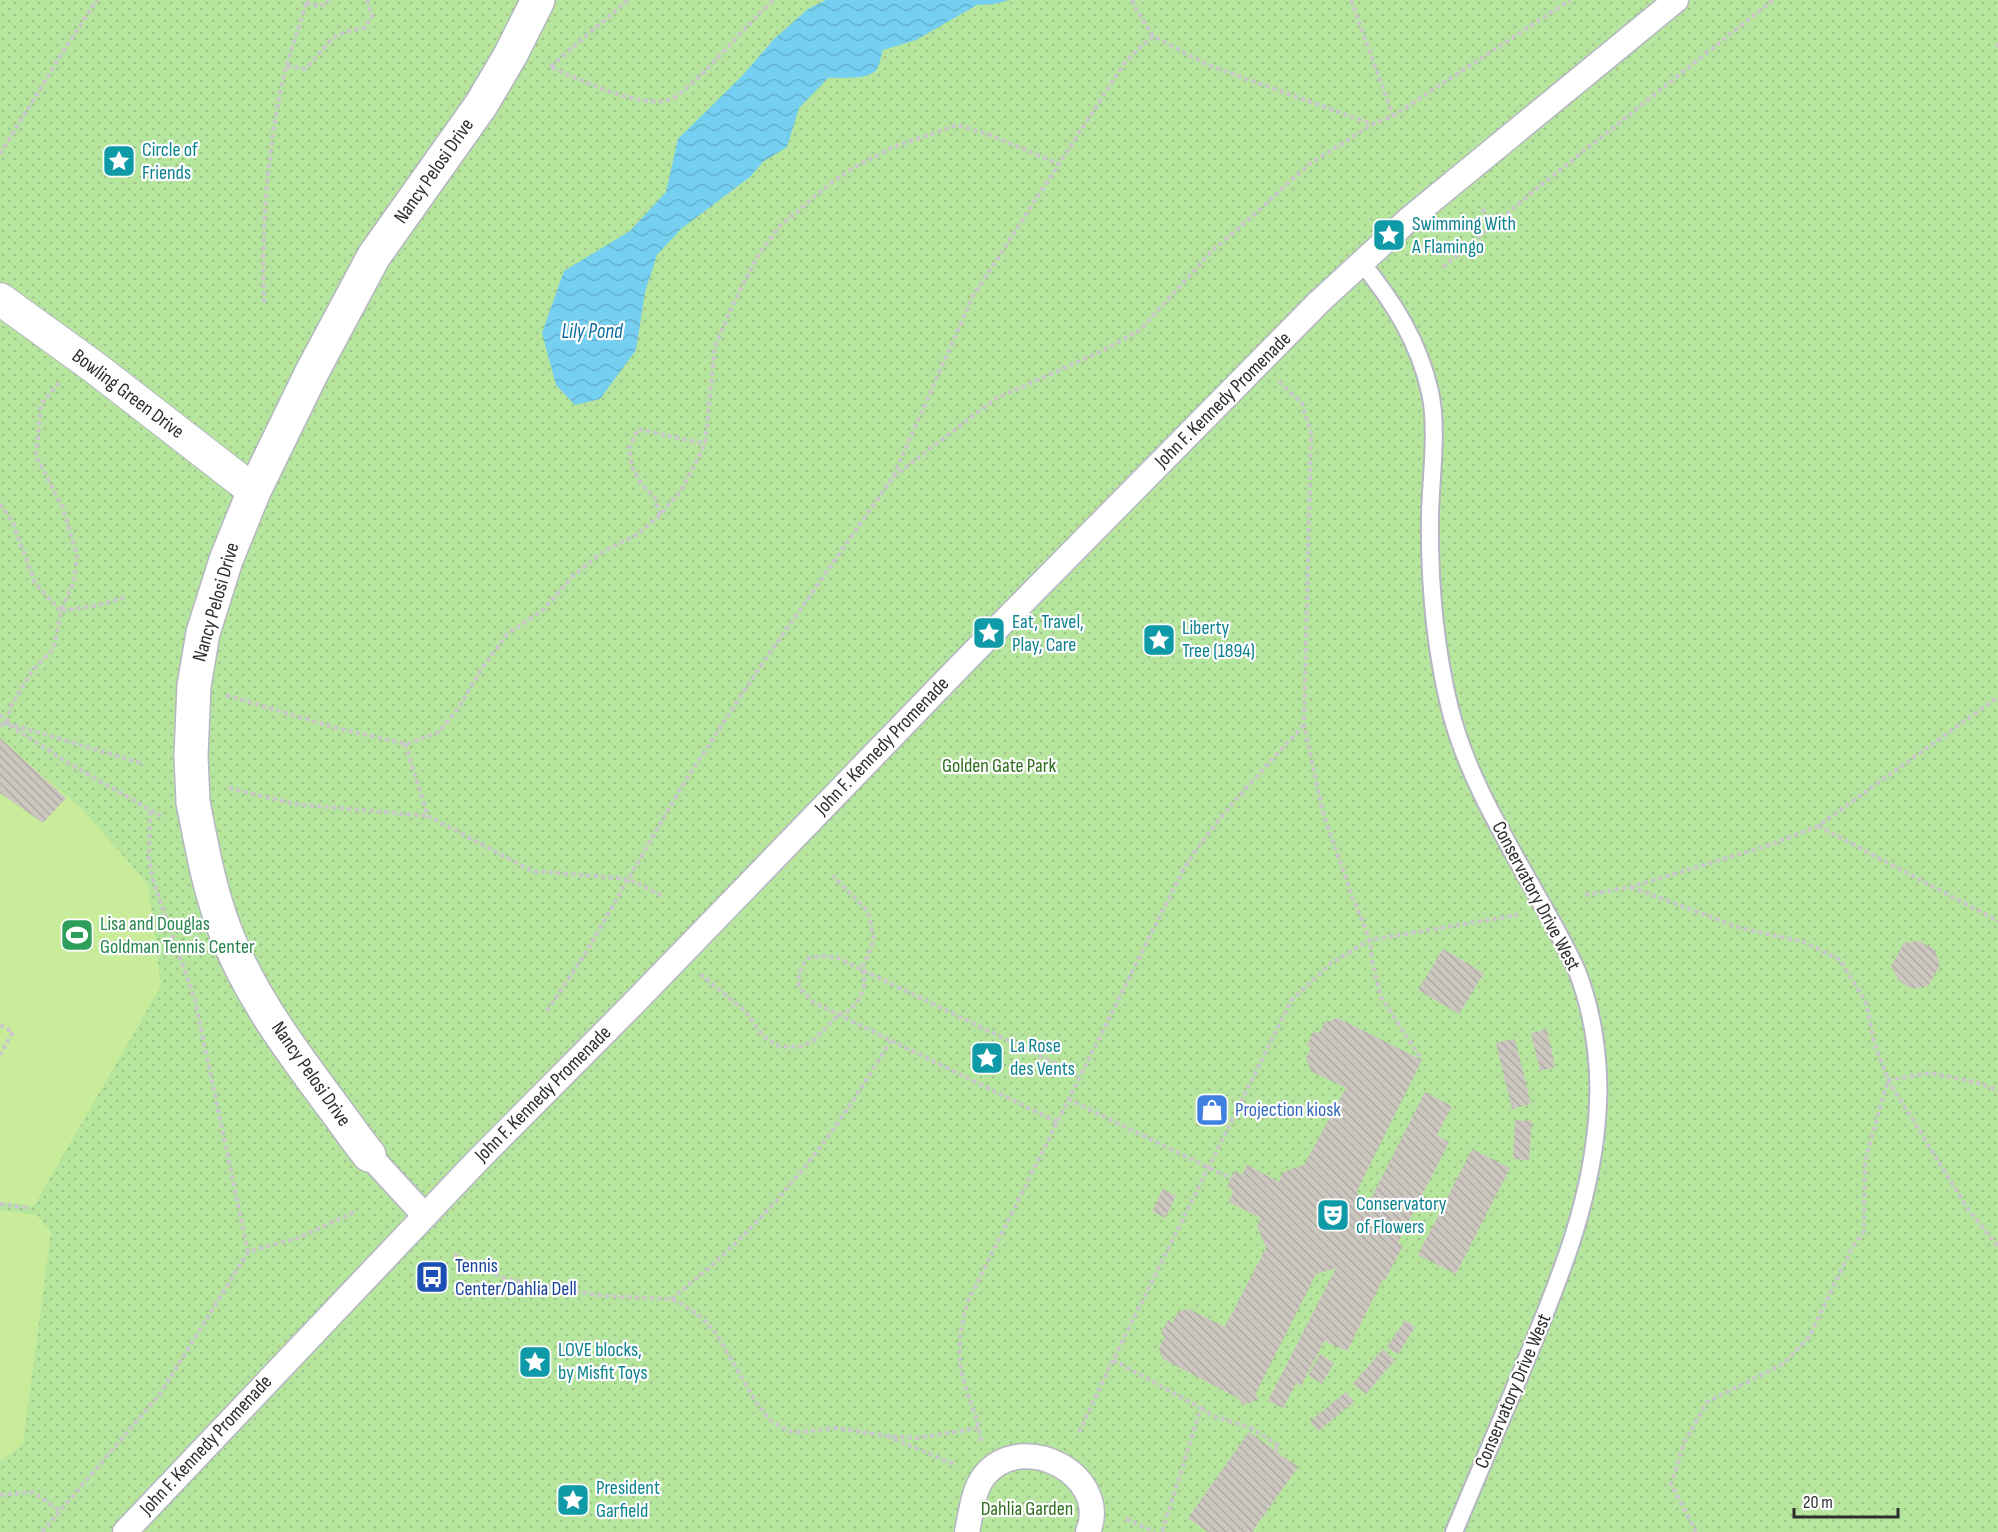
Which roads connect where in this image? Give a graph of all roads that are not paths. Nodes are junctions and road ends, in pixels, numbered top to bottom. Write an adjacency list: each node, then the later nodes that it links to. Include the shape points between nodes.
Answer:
1 (538, 0): 5 (street, Nancy Pelosi Drive, via 481,105 374,256)
2 (1676, 0): 3 (street, John F. Kennedy Promenade)
3 (1361, 262): 7 (street, John F. Kennedy Promenade); 11 (lane, Conservatory Drive West, via 1410,331 1430,393 1433,623 1453,720 1483,796 1577,972 1597,1054 1599,1098 1595,1140 1575,1237)
4 (0, 299): 5 (street, Bowling Green Drive)
5 (254, 491): 6 (street, Nancy Pelosi Drive, bridge, via 214,595 194,686 191,756 203,856 213,896 246,978 293,1051)
6 (369, 1155): 7 (street, Nancy Pelosi Drive)
7 (424, 1216): 8 (street, John F. Kennedy Promenade)
8 (125, 1532)
9 (967, 1532): 10 (street, via 977,1489 985,1475 1000,1462 1036,1456 1055,1461 1085,1486 1091,1504)
10 (1088, 1532)
11 (1454, 1532)

